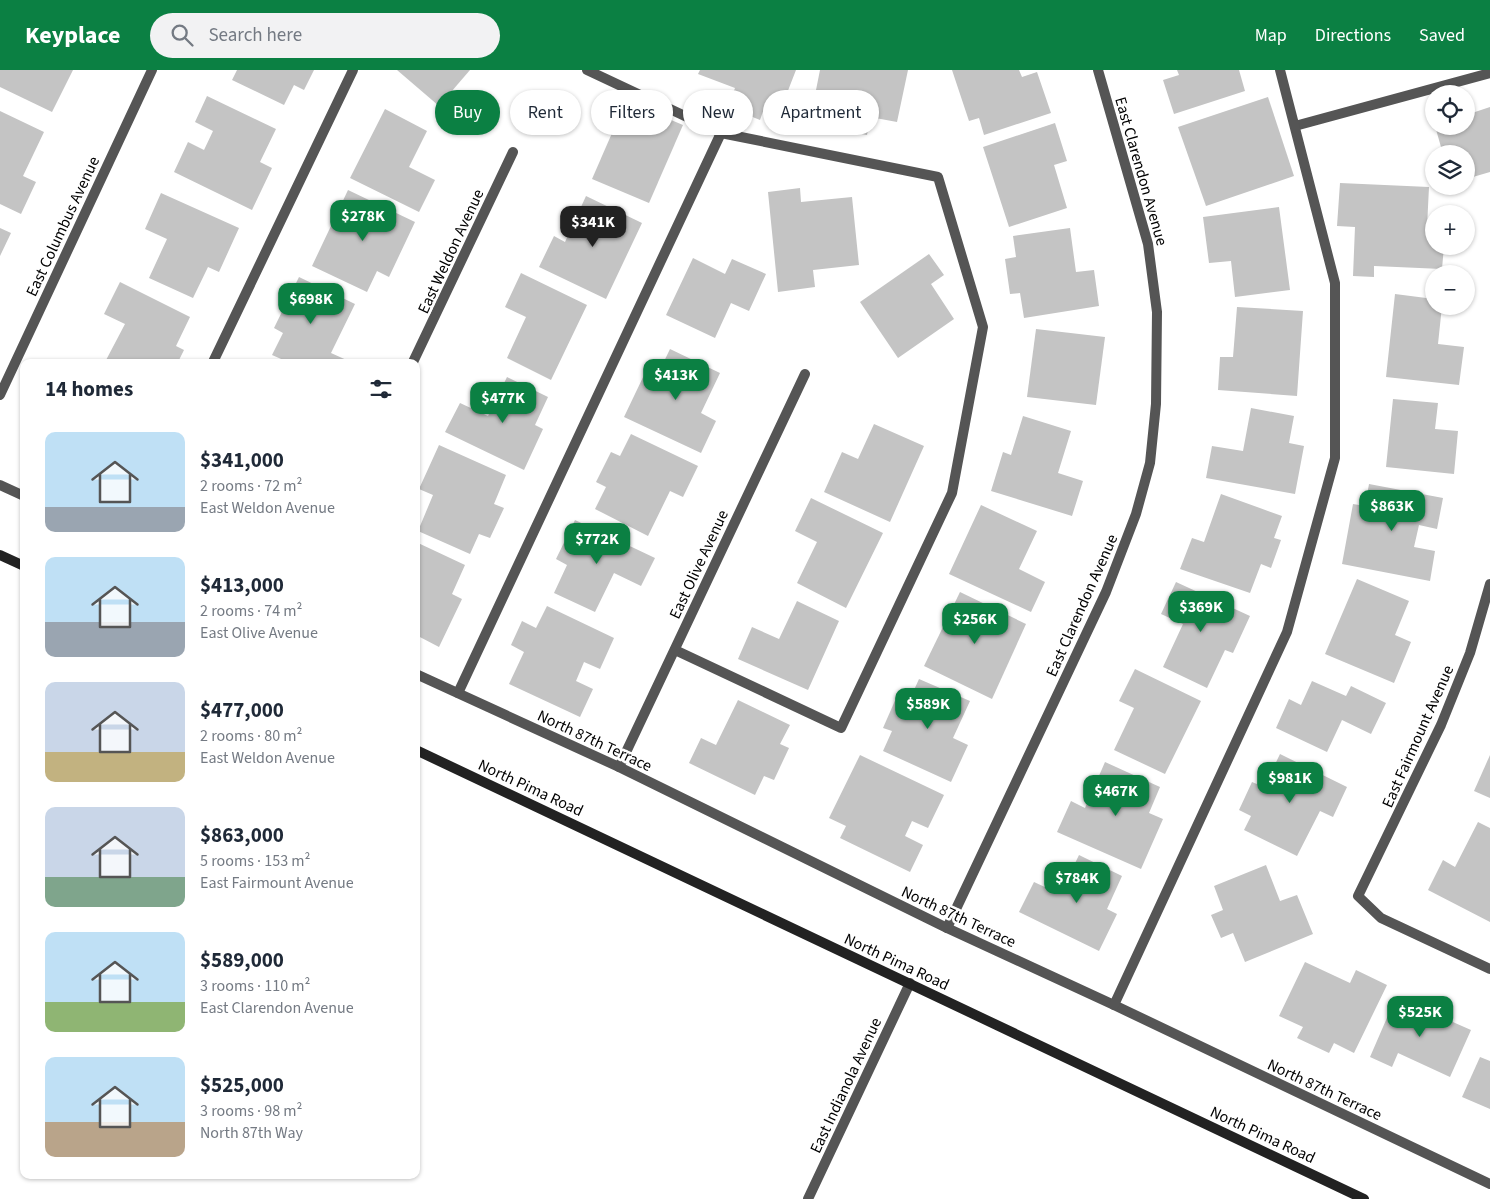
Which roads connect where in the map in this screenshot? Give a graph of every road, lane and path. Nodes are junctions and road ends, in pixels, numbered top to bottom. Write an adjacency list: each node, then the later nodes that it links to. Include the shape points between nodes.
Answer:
1 (152, 70): 15 (street, East Columbus Avenue)
2 (353, 70): 12 (street)
3 (587, 70): 7 (street)
4 (1098, 70): 26 (street, East Clarendon Avenue, via 1148,244 1157,312 1156,404 1150,463 1136,514 1106,592)
5 (1280, 70): 8 (street)
6 (1490, 73): 8 (street)
7 (683, 115)
8 (1295, 126): 29 (street, via 1335,283 1335,458 1287,632)
9 (720, 135): 23 (street)
10 (731, 135): 21 (street, via 938,177 982,327 952,493 841,728)
11 (513, 152): 13 (street, East Weldon Avenue)
12 (213, 359)
13 (414, 359)
14 (805, 374): 21 (street, East Olive Avenue)
15 (0, 395)
16 (0, 485): 17 (street)
17 (20, 494)
18 (0, 555): 19 (main road)
19 (20, 564)
20 (1490, 584): 27 (street, East Fairmount Avenue, via 1470,653 1441,725 1358,896 1381,918)
21 (674, 650): 25 (street, East Olive Avenue)
22 (420, 676): 23 (street, North 87th Terrace)
23 (458, 693): 25 (street, North 87th Terrace)
24 (420, 752): 28 (main road, North Pima Road)
25 (619, 767): 26 (street, North 87th Terrace)
26 (947, 928): 29 (street, North 87th Terrace)
27 (1490, 969)
28 (910, 983): 31 (street, East Indianola Avenue); 32 (main road, North Pima Road)
29 (1114, 1005): 30 (street, North 87th Terrace)
30 (1490, 1184)
31 (808, 1199)
32 (1364, 1199)

